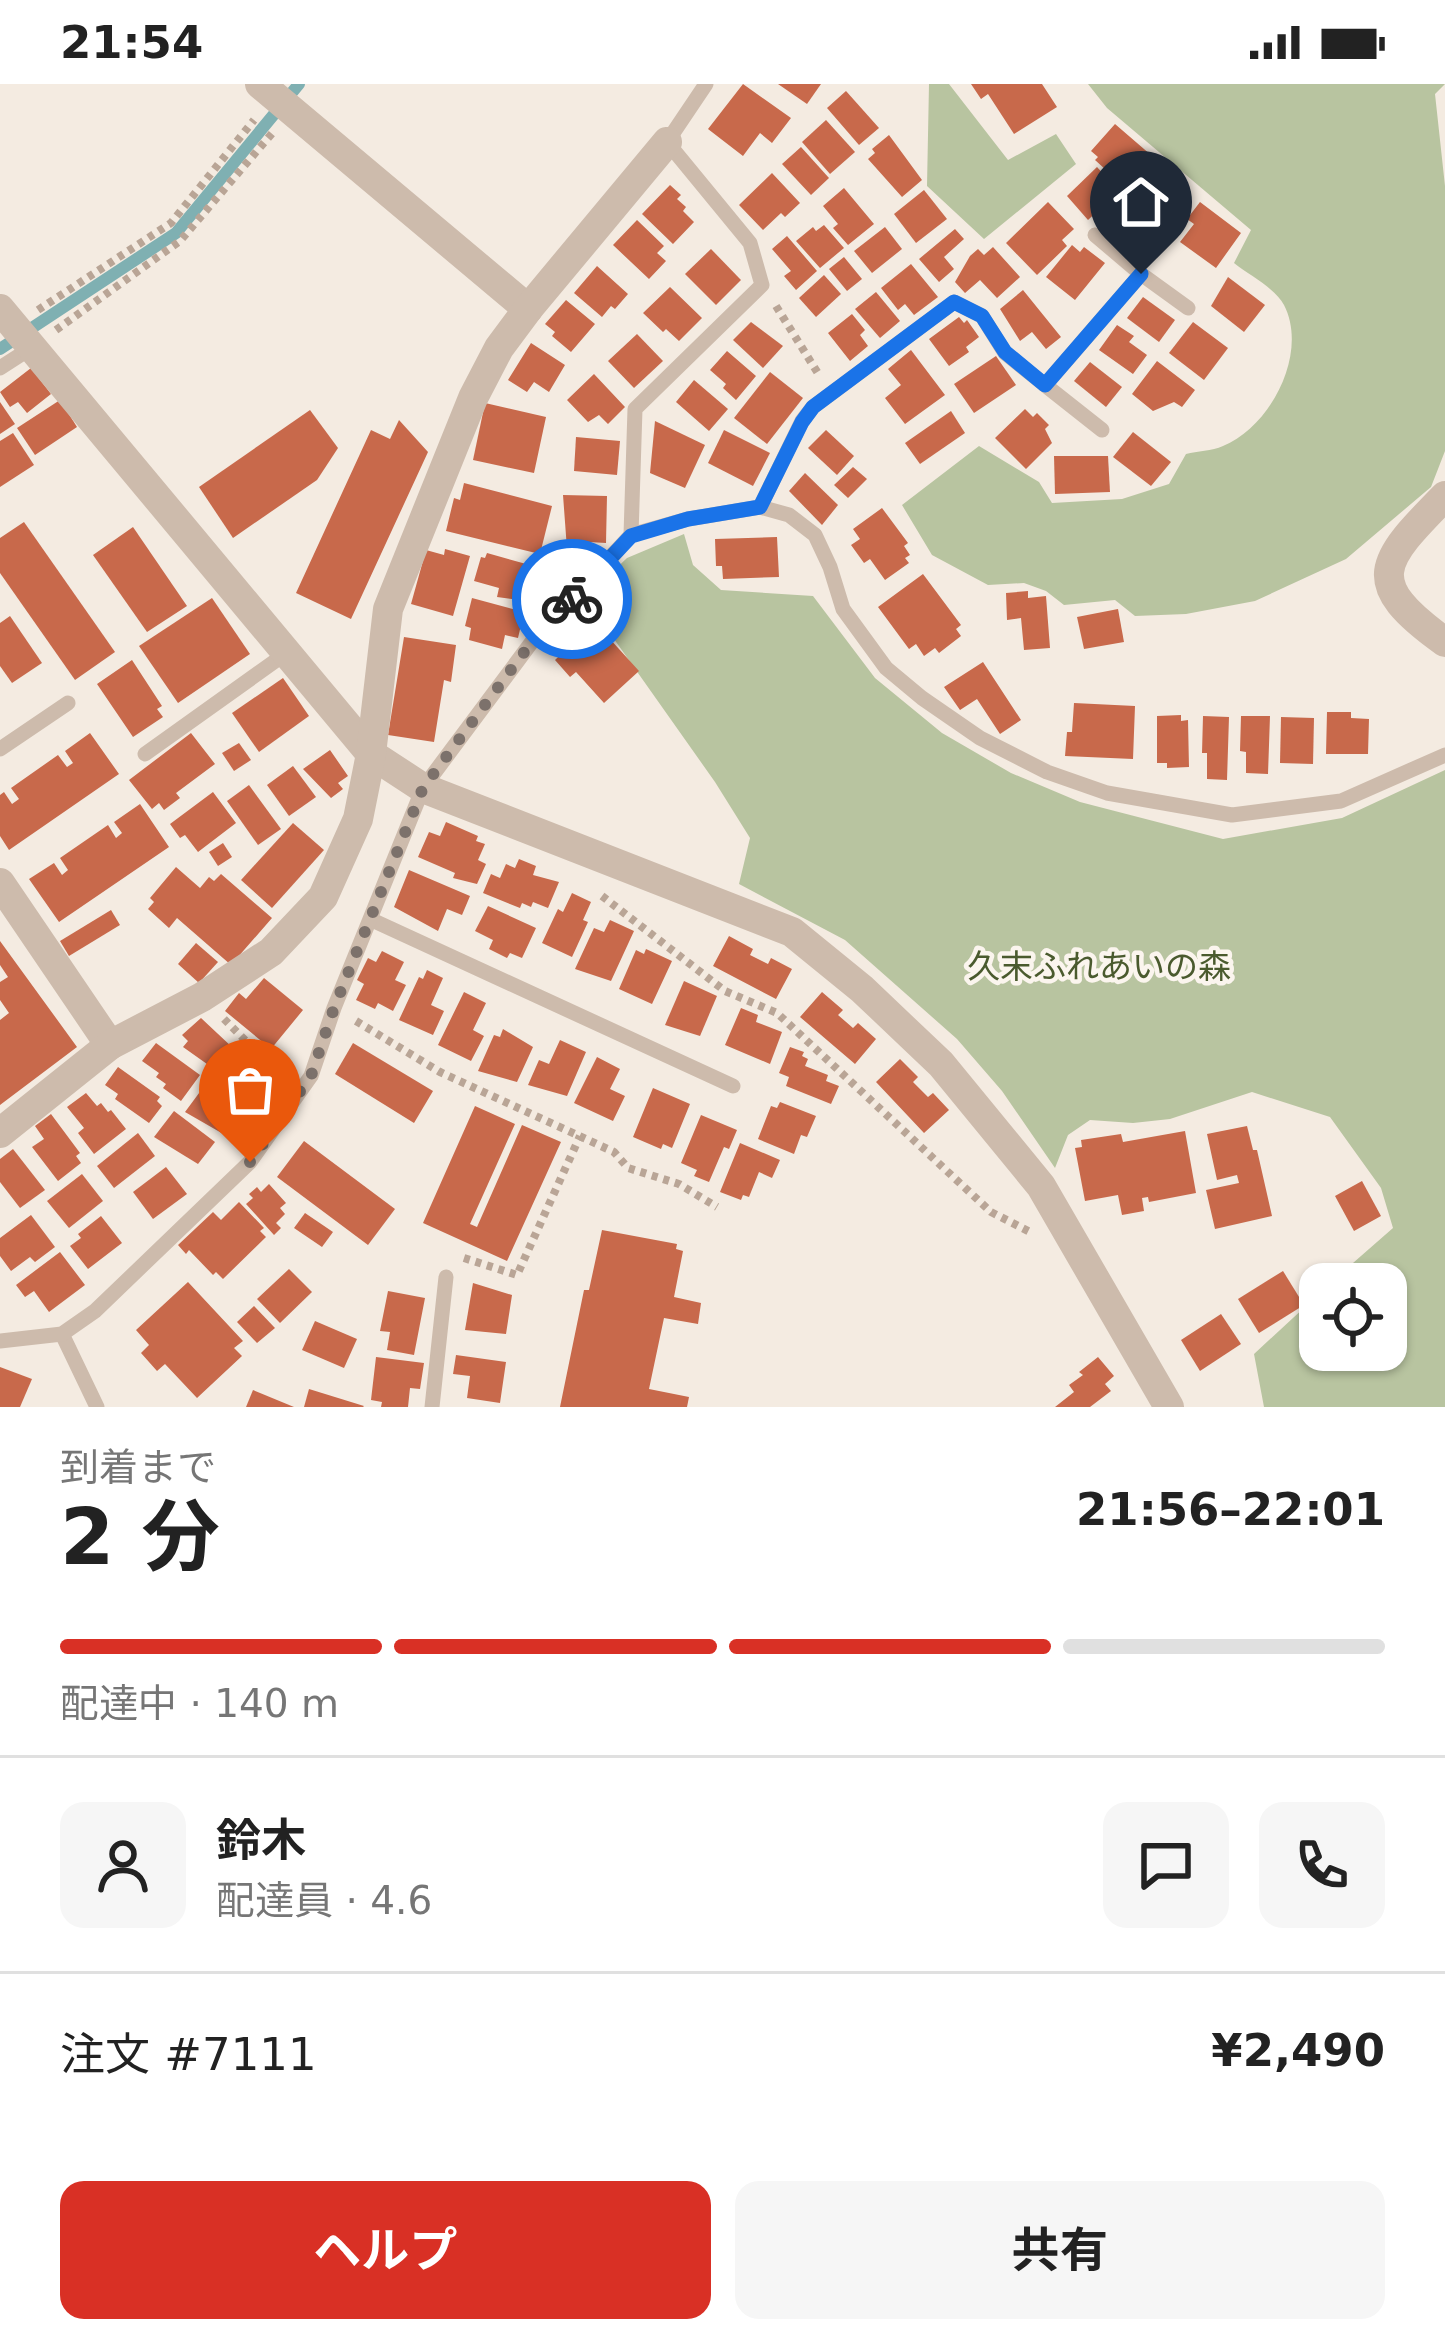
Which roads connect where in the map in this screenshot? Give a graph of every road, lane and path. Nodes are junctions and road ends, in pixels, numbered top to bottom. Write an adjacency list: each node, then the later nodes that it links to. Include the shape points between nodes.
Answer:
1 (706, 84): 3 (lane)
2 (275, 97): 8 (street); 9 (path, via 171,224); 9 (path, via 180,241)
3 (667, 142): 6 (lane, via 750,244); 8 (street)
4 (1095, 235): 5 (lane)
5 (1141, 274): 7 (lane); 11 (lane)
6 (762, 285): 12 (path); 16 (lane, via 635,409)
7 (1188, 308)
8 (528, 309): 22 (street, via 473,398 388,609)
9 (11, 329): 10 (lane); 18 (street)
10 (0, 368)
11 (1045, 385): 12 (lane, via 1005,352 982,316 954,302); 13 (lane)
12 (831, 397): 15 (lane, via 802,422)
13 (1102, 430)
14 (1445, 496): 17 (street, via 1402,539 1388,569 1390,594)
15 (760, 507): 16 (lane); 23 (lane, via 789,515 815,535 843,609 886,668 980,738 1047,772 1107,793 1232,815 1341,801)
16 (631, 536): 24 (lane, via 534,639)
17 (1445, 642)
18 (284, 654): 21 (lane); 22 (street)
19 (68, 704): 20 (lane)
20 (0, 749)
21 (146, 754)
22 (371, 754): 24 (street); 28 (street, via 358,819 323,897 272,952)
23 (1445, 755)
24 (423, 788): 27 (lane); 36 (street, via 792,932 941,1064)
25 (0, 883): 30 (street)
26 (588, 885): 36 (path, via 725,991 777,1013 991,1212 1041,1238)
27 (372, 920): 29 (lane); 32 (lane)
28 (202, 997): 30 (street); 31 (path)
29 (334, 1008): 31 (lane); 34 (path, via 440,1072)
30 (110, 1045): 33 (street)
31 (305, 1086): 38 (lane, via 250,1162)
32 (733, 1086)
33 (0, 1133)
34 (580, 1136): 35 (path, via 628,1168); 37 (path, via 517,1275 450,1253)
35 (717, 1207)
36 (1059, 1219): 42 (street)
37 (446, 1277): 41 (lane)
38 (62, 1334): 39 (lane); 40 (lane)
39 (0, 1341)
40 (97, 1407)
41 (432, 1407)
42 (1168, 1407)

